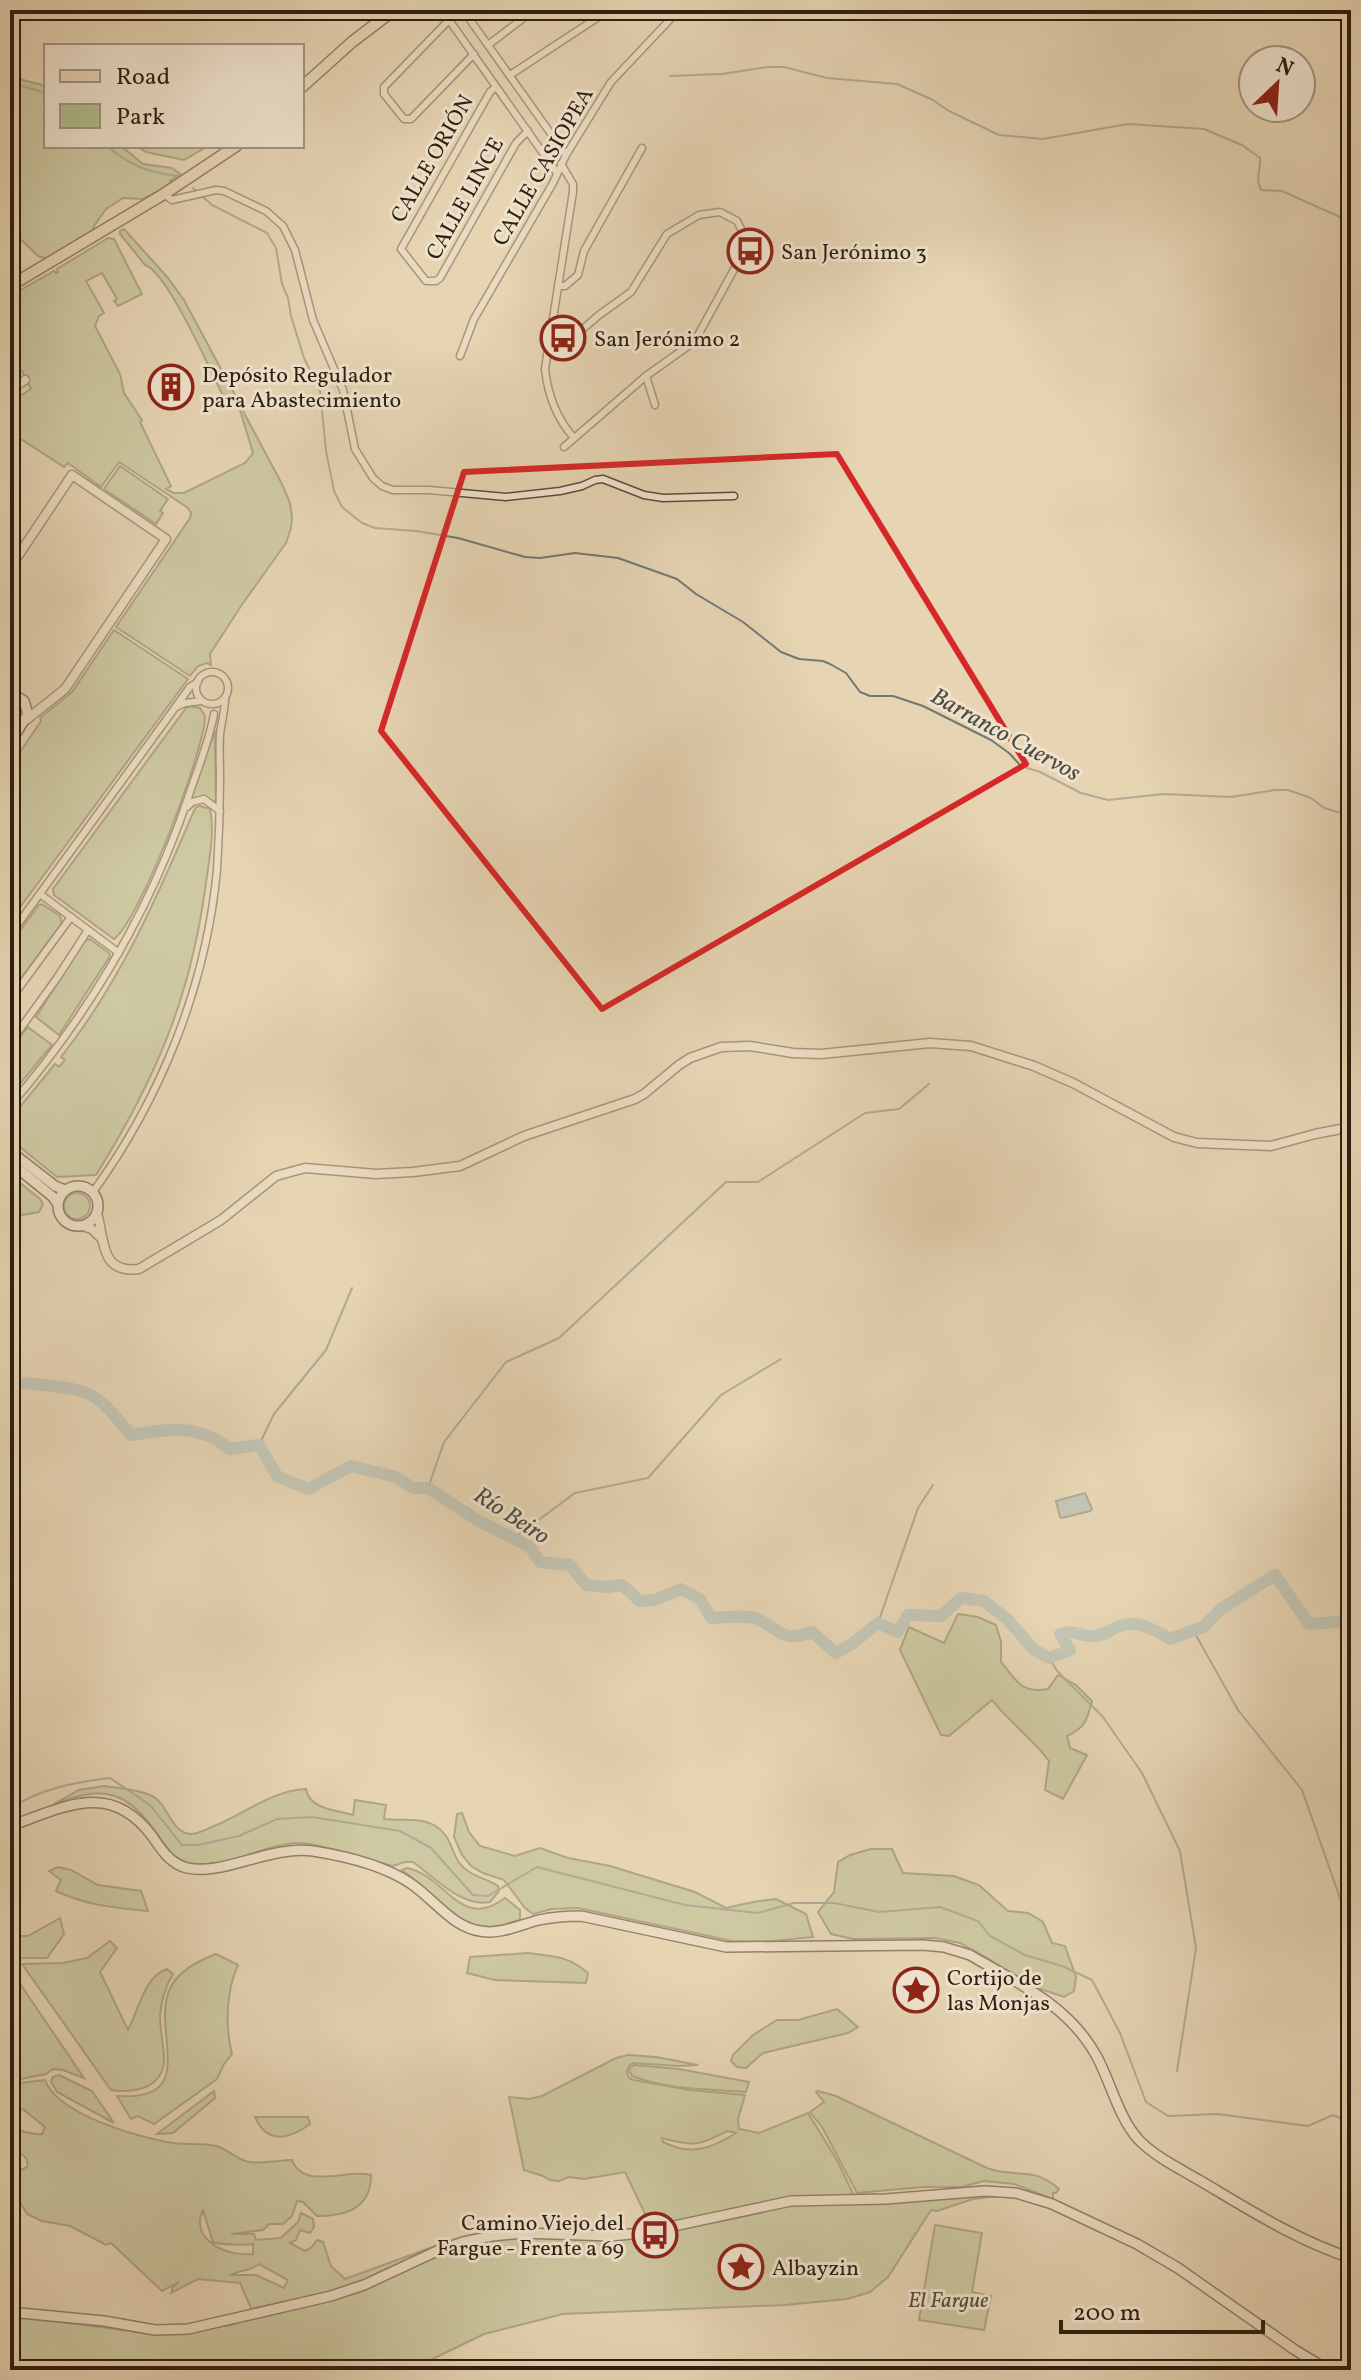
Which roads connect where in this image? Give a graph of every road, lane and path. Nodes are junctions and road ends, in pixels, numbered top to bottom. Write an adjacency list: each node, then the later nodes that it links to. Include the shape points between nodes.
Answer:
1 (394, 10): 7 (main road)
2 (442, 10): 8 (street)
3 (463, 10): 9 (street)
4 (534, 10): 9 (street)
5 (609, 10): 11 (street)
6 (679, 10): 17 (street, CALLE CASIOPEA, via 611,82)
7 (383, 14): 12 (main road)
8 (449, 20): 10 (street); 10 (street, via 382,91 407,121)
9 (488, 45): 11 (street)
10 (474, 54): 13 (street)
11 (510, 76): 13 (street, via 499,76); 13 (street, via 507,86); 17 (street)
12 (304, 85)
13 (496, 86): 14 (street); 21 (street, CALLE ORIÓN, via 401,249)
14 (528, 131): 19 (street); 21 (street, CALLE LINCE, via 516,143 440,278)
15 (233, 148): 20 (main road)
16 (642, 148): 23 (street, via 584,251 578,275)
17 (566, 155): 18 (street, CALLE CASIOPEA)
18 (561, 164): 19 (street, CALLE CASIOPEA); 23 (street, via 573,184)
19 (557, 173): 25 (street, CALLE CASIOPEA, via 474,319)
20 (164, 194): 22 (main road); 32 (street, via 172,200 224,191 266,211 283,226 313,320 343,390 355,449 382,486 506,497 603,479 663,498)
21 (431, 282)
22 (10, 286)
23 (558, 286): 24 (street)
24 (547, 355): 26 (street, via 631,292 672,230 706,212 726,214 744,233 743,253 697,337); 30 (street, via 549,395)
25 (460, 356)
26 (646, 376): 29 (street); 30 (street)
27 (25, 380): 28 (street)
28 (10, 390)
29 (655, 405)
30 (574, 438): 31 (street)
31 (564, 447)
32 (734, 496)
33 (10, 568): 37 (street, via 72,475 166,539 65,689)
34 (198, 682): 36 (street, via 207,673 222,675 228,688); 39 (street); 41 (street)
35 (10, 692): 38 (main road)
36 (225, 699): 40 (street); 44 (street)
37 (48, 700): 38 (street); 43 (street)
38 (24, 701): 43 (main road)
39 (202, 701): 40 (street); 41 (street)
40 (212, 704): 42 (street)
41 (176, 707): 48 (street)
42 (214, 714): 44 (street); 46 (street)
43 (26, 720): 45 (main road)
44 (220, 735): 47 (street)
45 (10, 743)
46 (187, 807): 47 (street, via 204,799); 52 (street)
47 (220, 811): 60 (street, via 212,906 191,998 148,1102)
48 (40, 894): 49 (street); 51 (street)
49 (71, 917): 50 (street); 53 (street)
50 (88, 930): 52 (street); 54 (street)
51 (10, 935)
52 (119, 953): 55 (street, via 60,1043)
53 (10, 1000)
54 (10, 1043)
55 (10, 1106)
56 (1351, 1127): 64 (street, via 1271,1146 1197,1143 1174,1137 1034,1066 971,1046 930,1043 821,1054 721,1047 679,1065 635,1099 524,1136 460,1166 388,1174 305,1168 276,1176 221,1220 139,1269 115,1266)
57 (10, 1151): 59 (main road)
58 (10, 1162): 61 (main road)
59 (65, 1190): 60 (main road, via 80,1186); 61 (main road)
60 (93, 1192): 62 (main road)
61 (57, 1203): 63 (main road, via 63,1220)
62 (97, 1213): 63 (main road); 64 (street)
63 (82, 1226): 64 (street)
64 (101, 1238)
65 (10, 1826): 66 (main road, via 73,1804 113,1804 135,1817 183,1867 215,1867 285,1851 314,1852 394,1874 452,1918 479,1931 581,1916 726,1947 923,1945 958,1951 1045,1999 1072,2021 1098,2059 1125,2120 1147,2147 1278,2227)
66 (1351, 2258)
67 (10, 2312): 68 (main road, via 155,2330 188,2329 331,2296 437,2251 492,2236 611,2236 791,2201 985,2191 1052,2204 1137,2244)
68 (1328, 2370)

